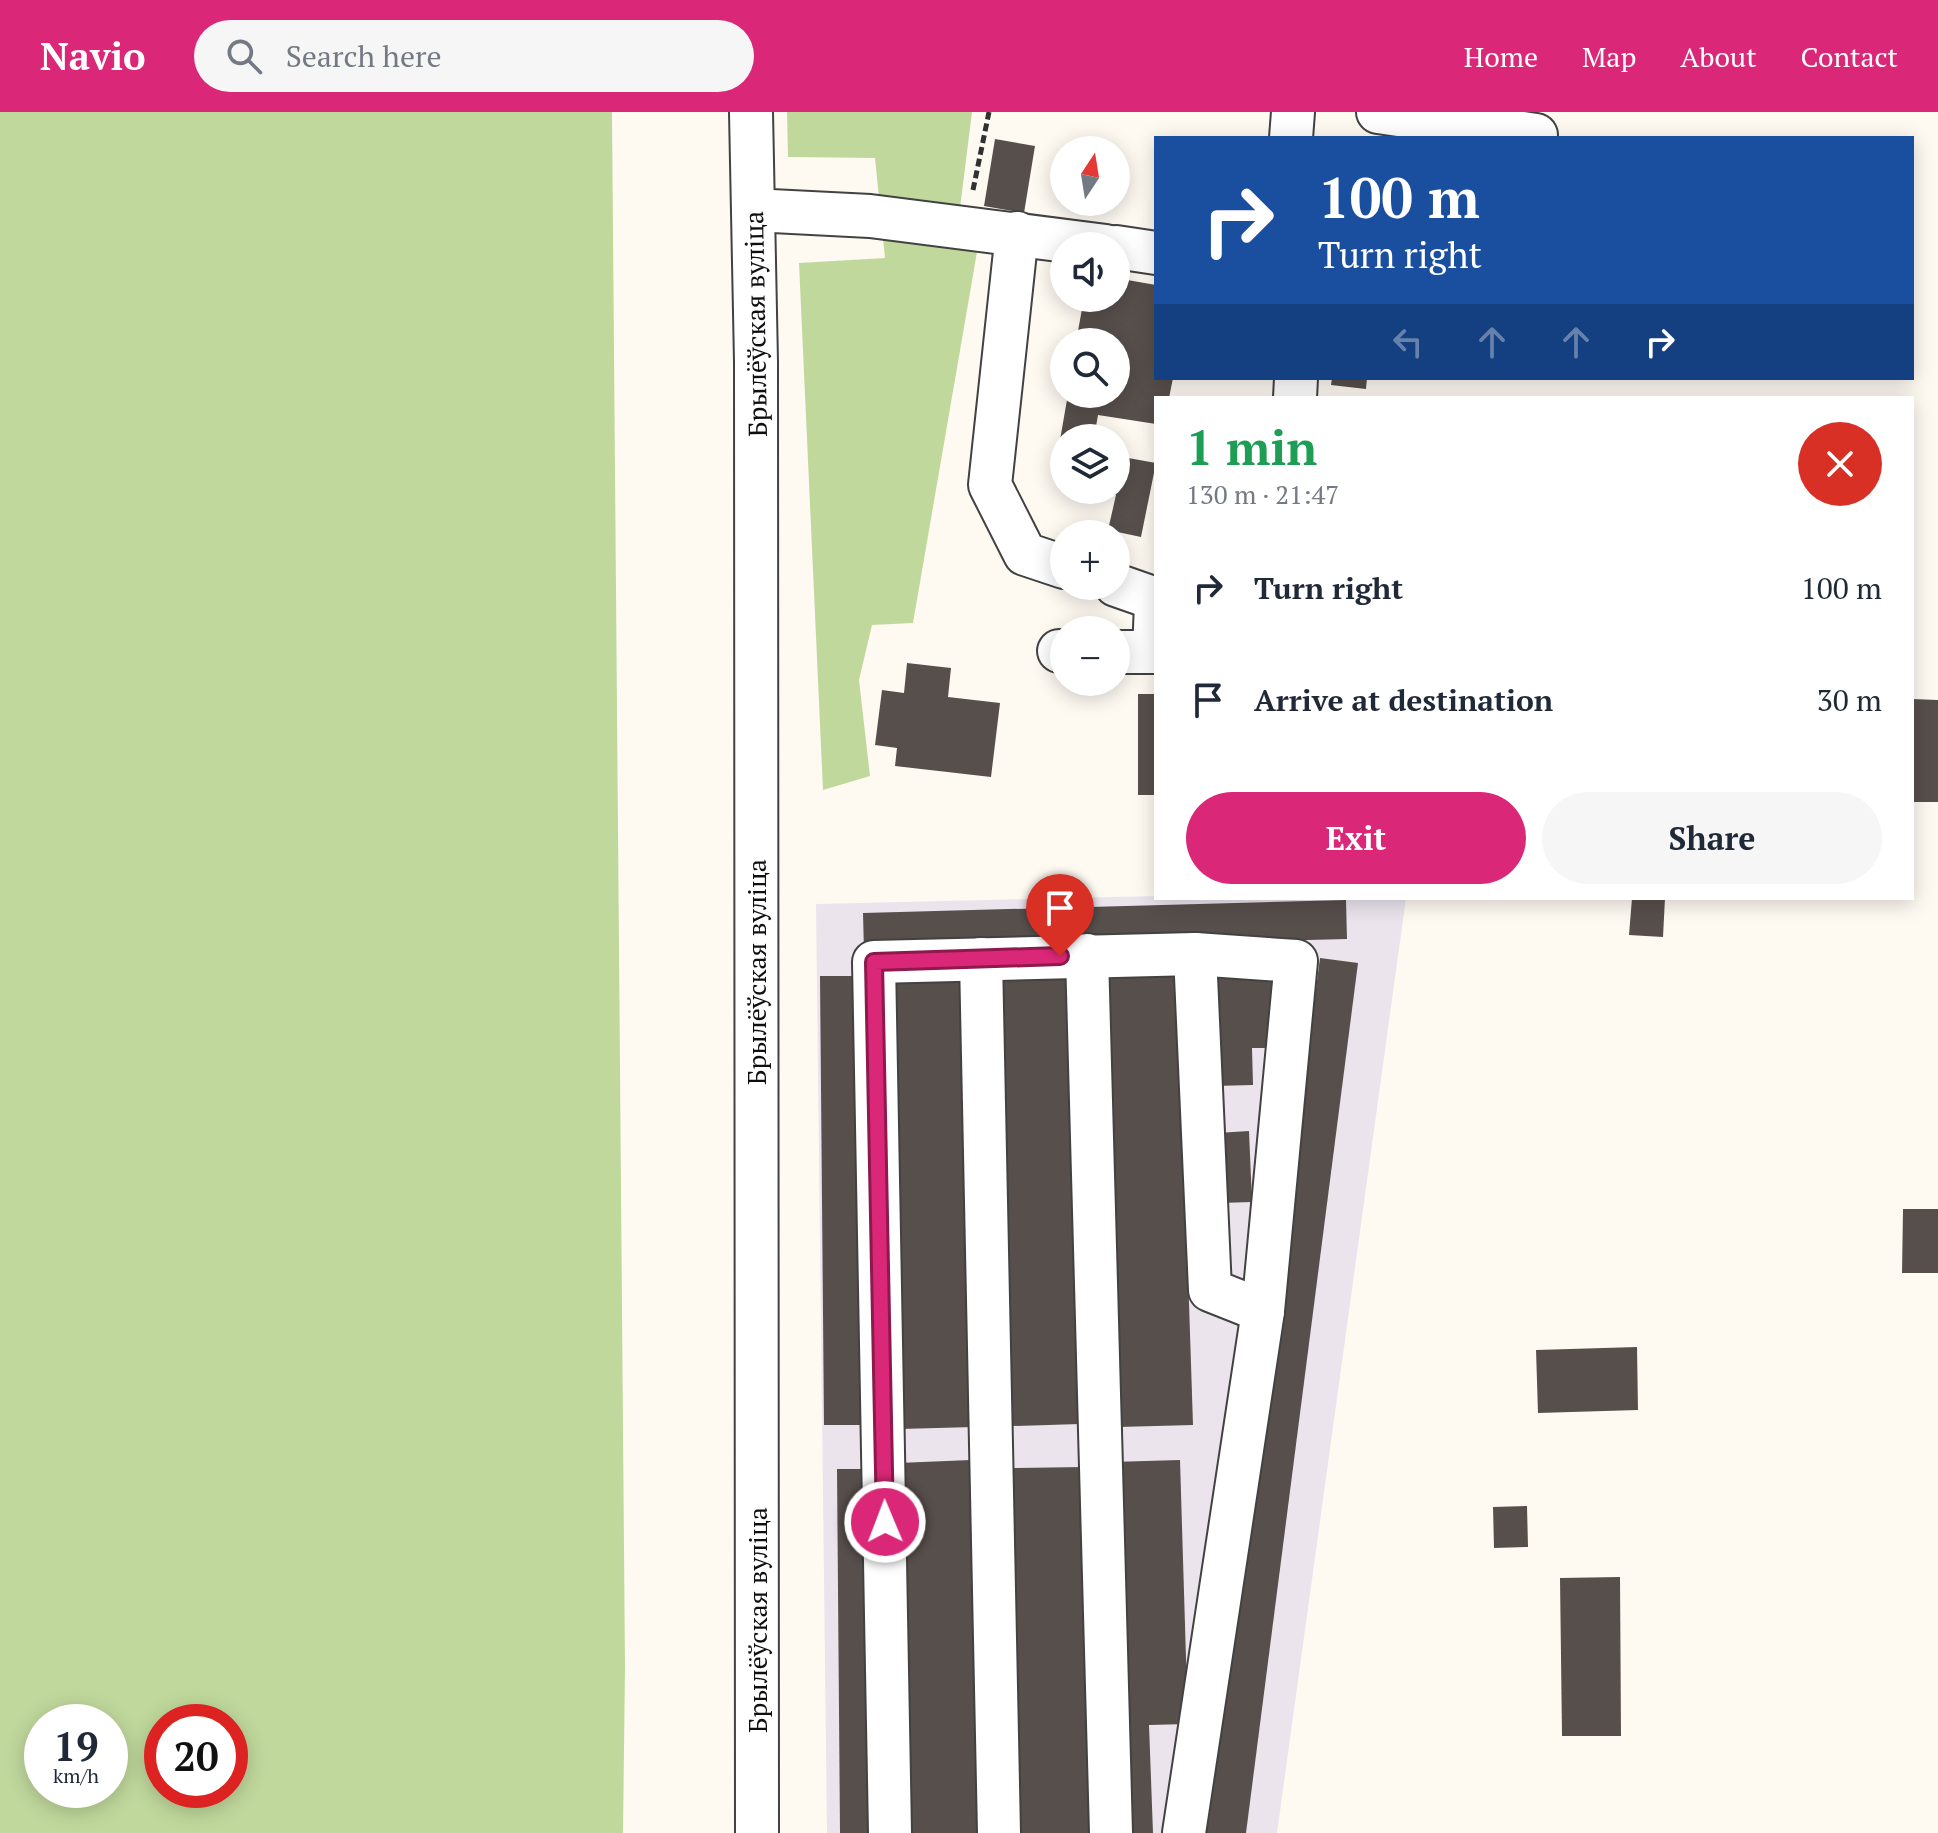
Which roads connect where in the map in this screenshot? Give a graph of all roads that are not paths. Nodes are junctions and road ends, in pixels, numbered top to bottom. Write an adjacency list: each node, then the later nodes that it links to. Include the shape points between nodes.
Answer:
1 (751, 112): 6 (street, Брылёўская вуліца)
2 (1293, 112): 5 (street)
3 (1378, 112): 4 (street)
4 (1536, 135)
5 (1291, 136)
6 (754, 210): 7 (street, via 870,216); 20 (street, Брылёўская вуліца)
7 (1017, 233): 8 (street); 11 (street, via 990,485 1025,554)
8 (1050, 238)
9 (1130, 249): 10 (street)
10 (1154, 253)
11 (1050, 562)
12 (1130, 591): 13 (street)
13 (1154, 600)
14 (1154, 608): 15 (street)
15 (1142, 652)
16 (1195, 954): 17 (street); 19 (street, via 1210,1290); 19 (street, via 1296,961)
17 (1087, 955): 18 (street); 23 (street)
18 (981, 959): 21 (street, via 874,962); 22 (street)
19 (1263, 1311): 24 (street)
20 (757, 1833)
21 (890, 1833)
22 (999, 1833)
23 (1111, 1833)
24 (1184, 1833)

